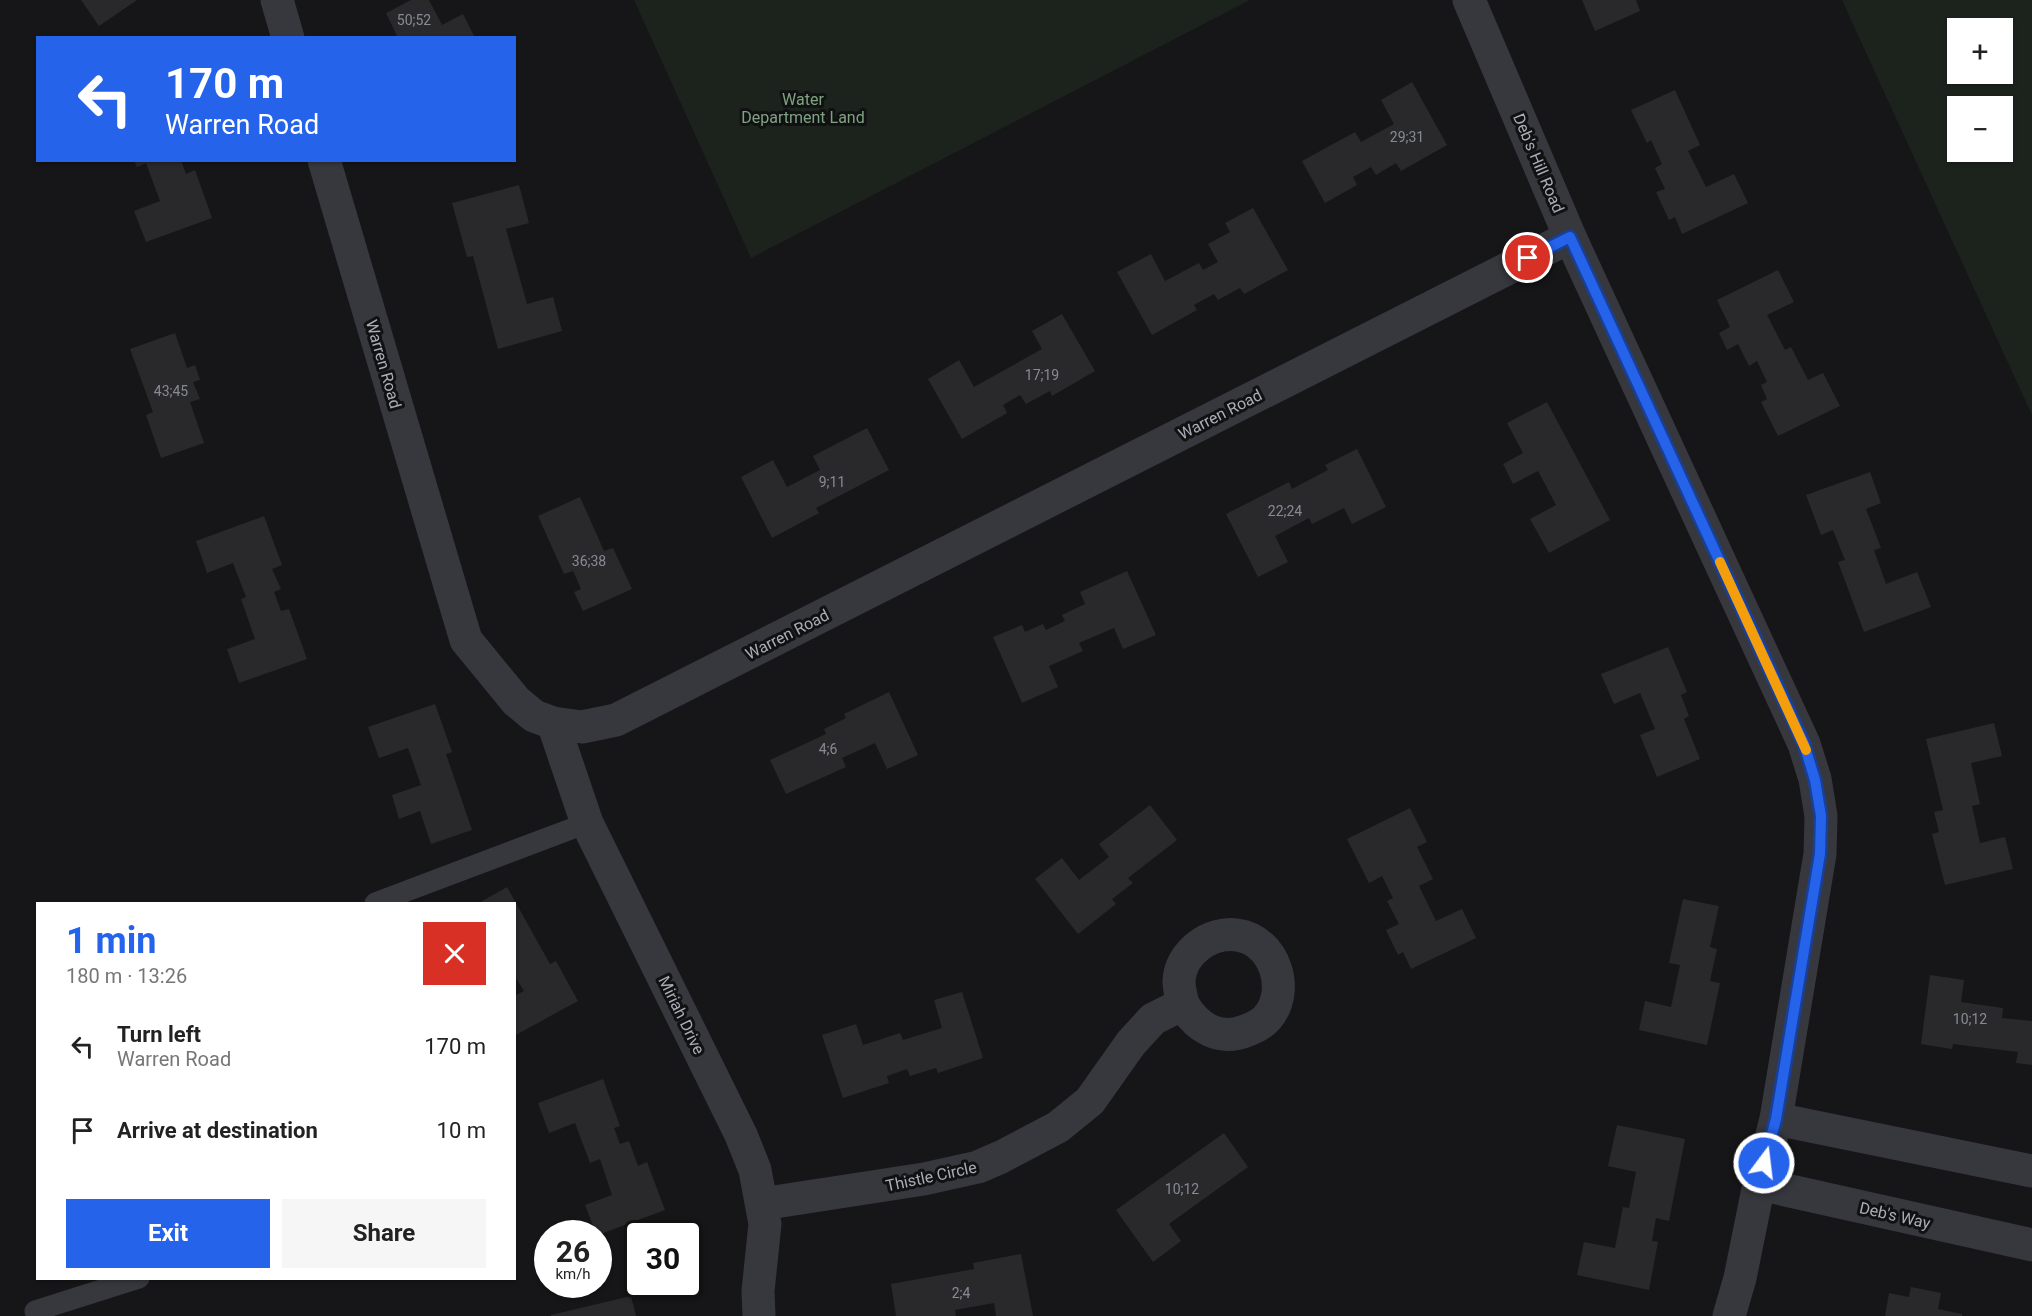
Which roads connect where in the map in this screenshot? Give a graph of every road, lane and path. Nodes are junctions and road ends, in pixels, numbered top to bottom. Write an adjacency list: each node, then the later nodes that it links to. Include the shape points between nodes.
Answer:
1 (277, 0): 3 (street)
2 (1469, 0): 5 (street, Deb's Hill Road)
3 (287, 36)
4 (325, 162): 6 (street, Warren Road, via 465,640 516,701 534,716)
5 (1570, 237): 6 (street, Warren Road, via 616,720 582,727); 10 (street, Deb's Hill Road, via 1804,744 1815,780 1821,816 1820,854)
6 (553, 723): 7 (street, Miriah Drive)
7 (587, 823): 8 (lane); 13 (street, Miriah Drive, via 741,1135 755,1170)
8 (378, 902)
9 (1183, 1004): 13 (street, Thistle Circle, via 1153,1019 1090,1101 1059,1127 1001,1157 978,1167 924,1179)
10 (1776, 1119): 11 (street); 12 (street, Deb's Hill Road)
11 (2032, 1171)
12 (1759, 1184): 14 (street, Deb's Way); 18 (street, Deb's Hill Road)
13 (762, 1204): 17 (street, Miriah Drive, via 765,1224)
14 (2032, 1245)
15 (133, 1280): 16 (lane)
16 (35, 1311)
17 (759, 1316)
18 (1729, 1316)

